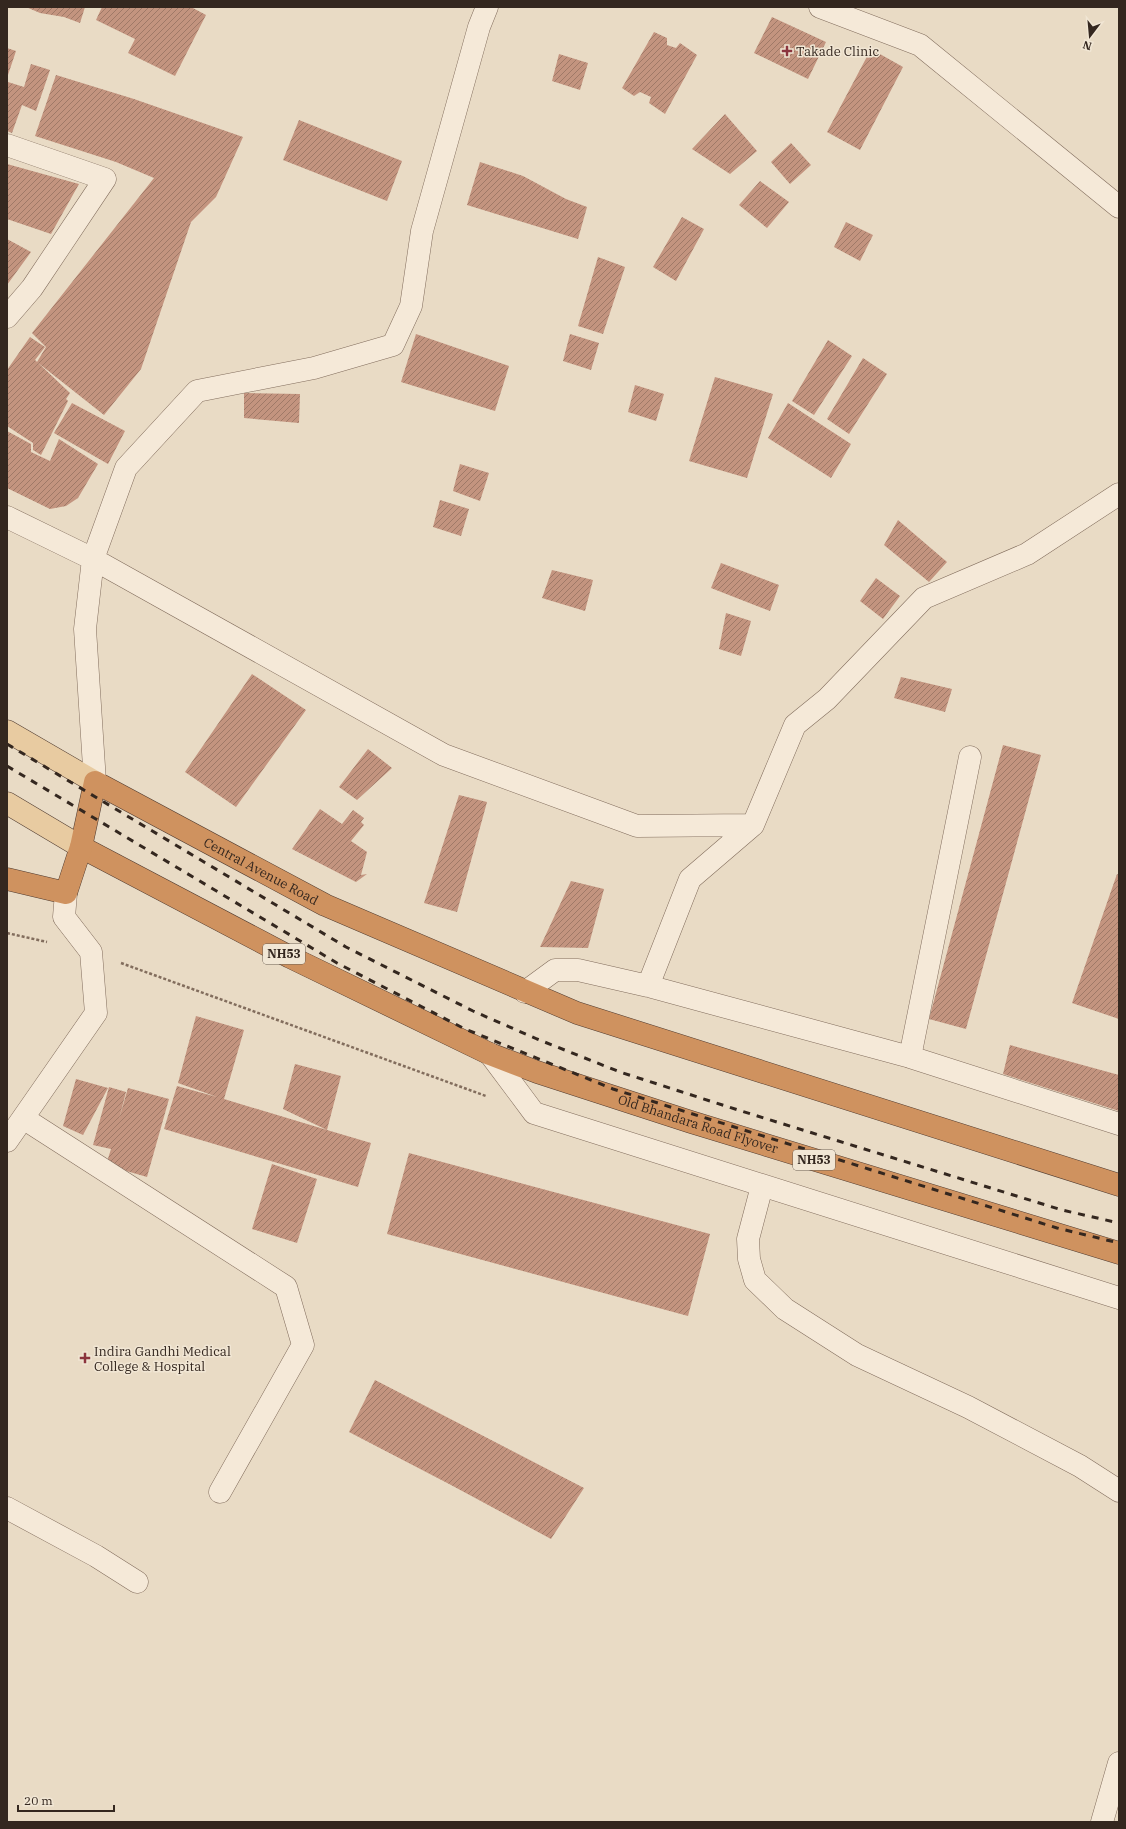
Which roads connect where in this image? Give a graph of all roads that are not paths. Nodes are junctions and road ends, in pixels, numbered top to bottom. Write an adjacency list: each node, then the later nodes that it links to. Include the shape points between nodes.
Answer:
1 (487, 7): 8 (street, via 479,27 422,231 411,306 393,345 314,368 197,391 126,468)
2 (820, 7): 4 (street, via 920,45)
3 (7, 145): 5 (street, via 105,179 32,288)
4 (1119, 207)
5 (7, 317)
6 (1119, 494): 13 (street, via 1027,554 924,598 827,699 795,725)
7 (7, 517): 8 (street)
8 (93, 559): 11 (street, via 85,629); 13 (street, via 444,754 637,826)
9 (7, 731): 11 (main road, Central Avenue Road)
10 (970, 757): 20 (street)
11 (95, 782): 14 (highway); 18 (highway, Central Avenue Road, via 325,905)
12 (7, 803): 14 (main road)
13 (753, 825): 17 (street, via 690,879)
14 (81, 847): 16 (highway); 19 (highway, NH53, via 290,957)
15 (7, 879): 16 (highway)
16 (66, 893): 21 (street, via 64,917 91,952 96,1013)
17 (648, 986): 18 (street, via 578,970 555,970); 20 (street)
18 (525, 992): 24 (highway, via 577,1014)
19 (490, 1054): 25 (street, via 534,1113); 26 (highway, Old Bhandara Road Flyover / NH53, via 537,1072 698,1124)
20 (910, 1057): 22 (street)
21 (23, 1118): 23 (street); 29 (street, via 286,1287 304,1345)
22 (1119, 1124)
23 (7, 1141)
24 (1112, 1183)
25 (762, 1186): 27 (street); 28 (street, via 748,1239 749,1259 755,1280 785,1310 857,1355 968,1407 1080,1466)
26 (1119, 1253)
27 (1119, 1298)
28 (1119, 1491)
29 (220, 1492)
30 (7, 1508): 31 (street, via 96,1556)
31 (137, 1582)
32 (1119, 1762): 33 (street)
33 (1102, 1822)

